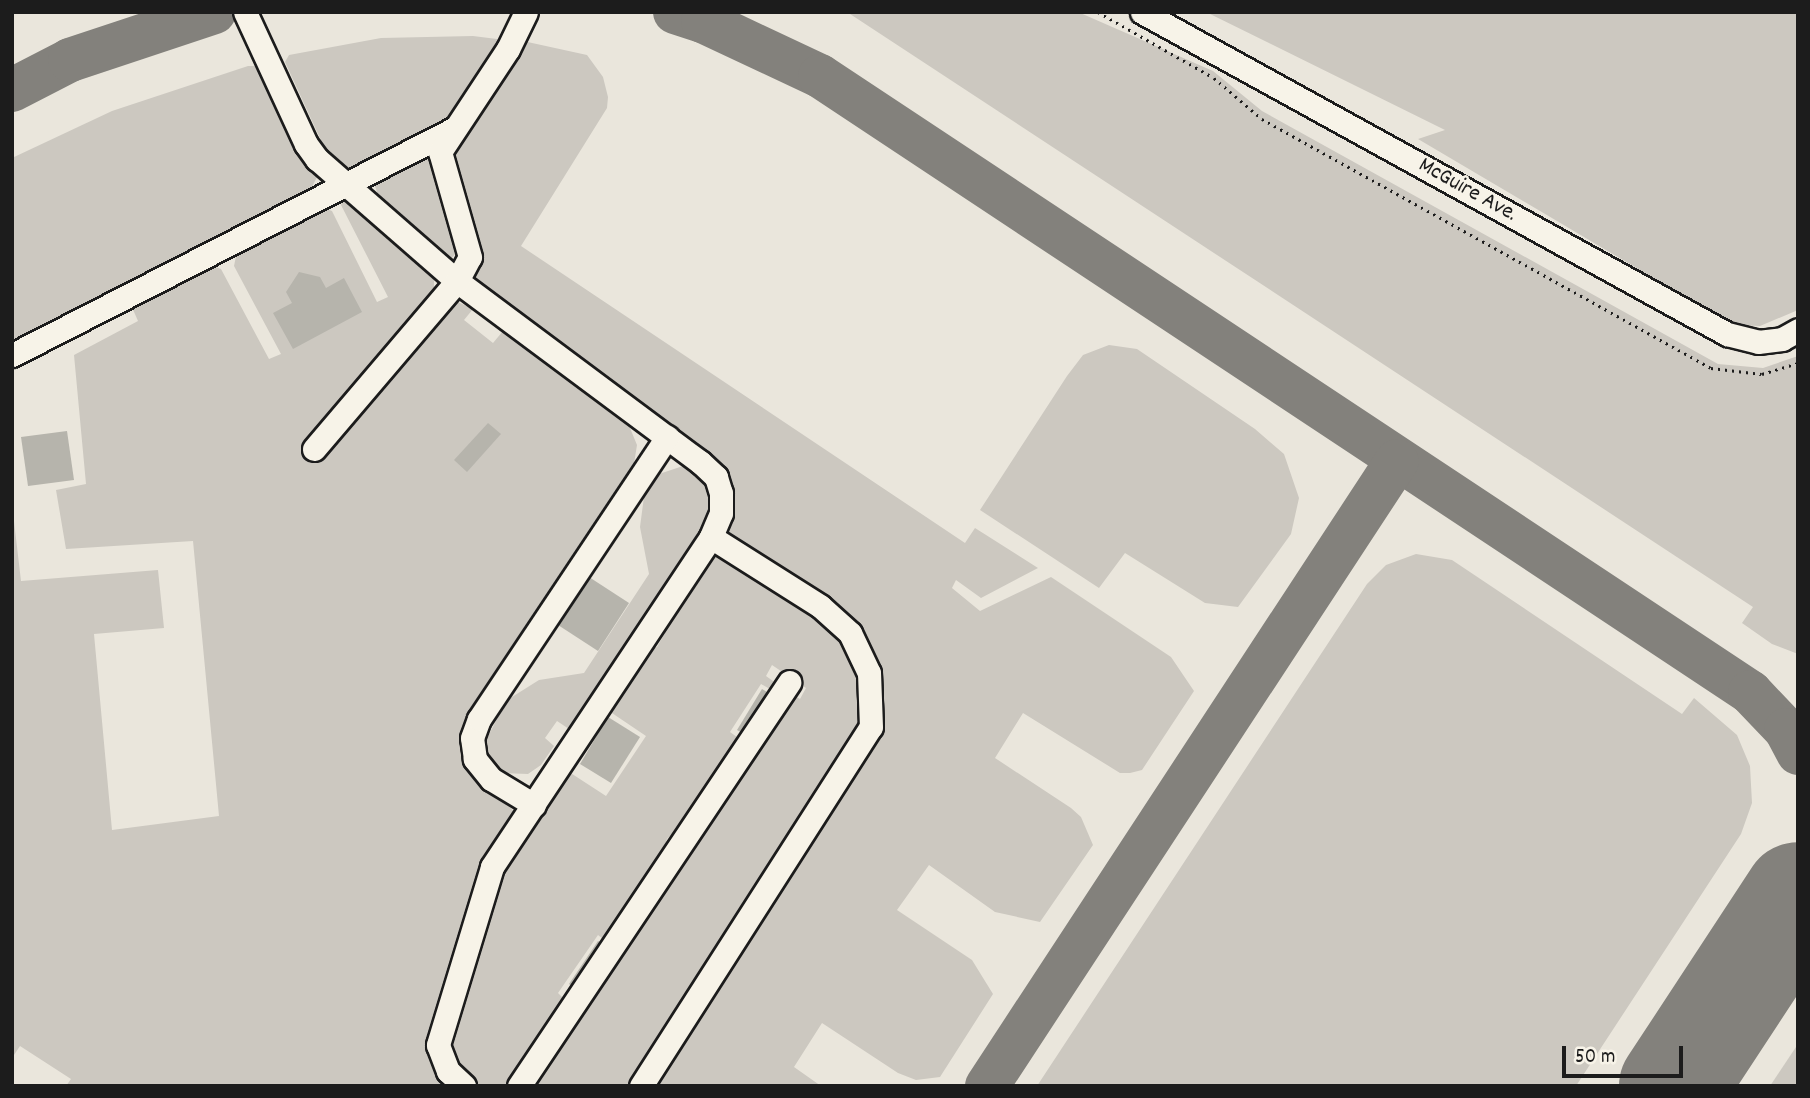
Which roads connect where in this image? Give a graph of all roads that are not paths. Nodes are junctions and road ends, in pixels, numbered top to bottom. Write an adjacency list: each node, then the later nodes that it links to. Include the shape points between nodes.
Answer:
1 (245, 12): 5 (lane, via 306,144)
2 (526, 12): 4 (lane, via 508,49)
3 (1142, 12): 7 (lane, McGuire Ave., via 1727,334 1758,342 1782,339)
4 (453, 129): 5 (lane); 6 (lane, via 440,152 470,257)
5 (347, 183): 6 (lane); 8 (lane)
6 (457, 282): 9 (lane); 10 (lane)
7 (1798, 330)
8 (12, 355)
9 (667, 437): 11 (lane, via 716,477 721,513); 13 (lane, via 479,719 472,738 475,759 491,779)
10 (314, 449)
11 (711, 537): 13 (lane); 16 (lane, via 820,606 850,633 869,673 872,718 863,744)
12 (789, 682): 15 (lane)
13 (534, 805): 14 (lane, via 492,867 439,1045 448,1071)
14 (464, 1086)
15 (519, 1086)
16 (641, 1086)

